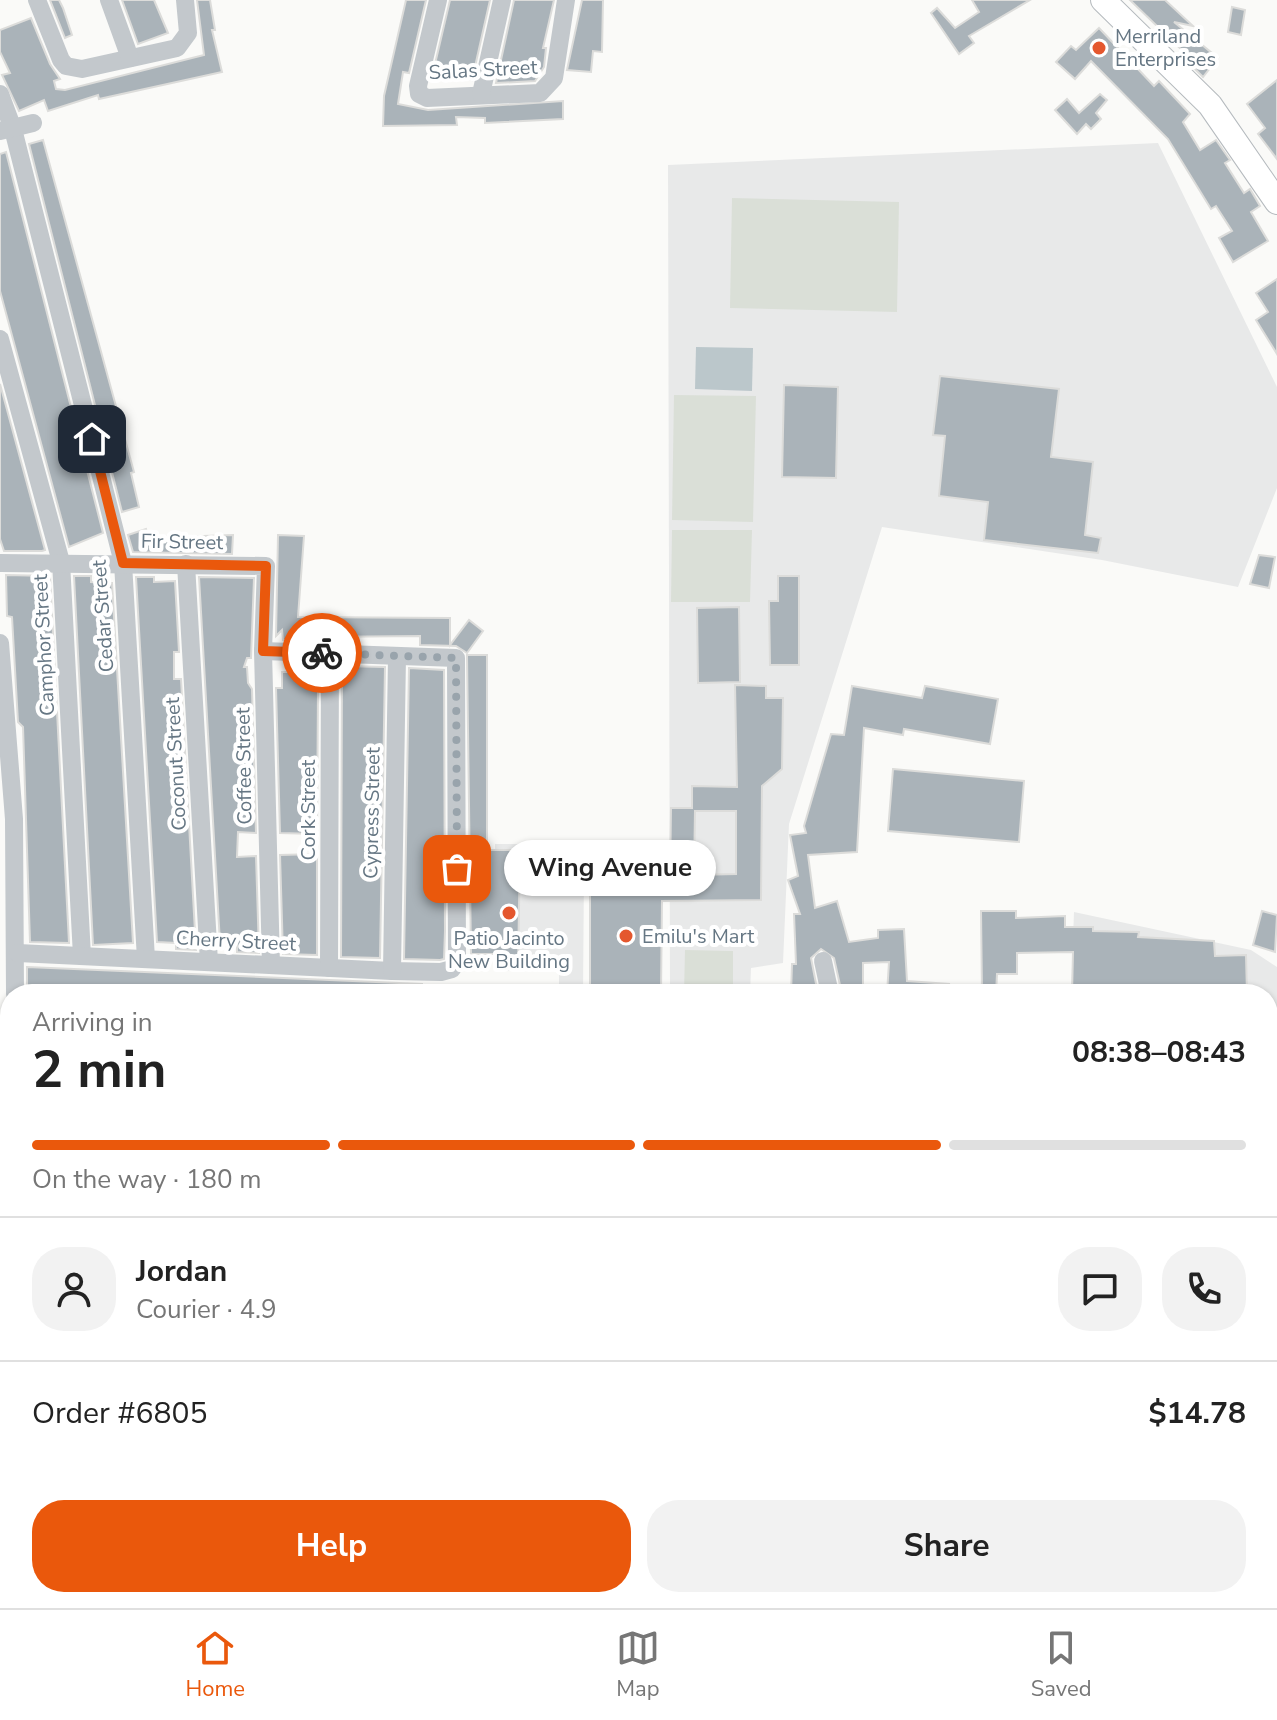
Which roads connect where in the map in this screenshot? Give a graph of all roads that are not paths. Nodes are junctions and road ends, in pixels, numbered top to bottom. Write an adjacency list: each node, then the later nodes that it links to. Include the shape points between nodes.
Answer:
1 (37, 0): 8 (street, via 66,66 82,69)
2 (109, 0): 8 (street)
3 (185, 0): 8 (street, via 189,23 184,41 177,48)
4 (438, 0): 10 (street, Salas Street, via 419,94)
5 (502, 0): 10 (street)
6 (566, 0): 10 (street, Salas Street, via 549,87 540,93)
7 (1103, 0): 13 (main road, via 1210,105)
8 (130, 58)
9 (0, 94): 12 (street, Cedar Street)
10 (481, 94)
11 (33, 123): 12 (street)
12 (6, 130): 17 (street, Cedar Street)
13 (1277, 202)
14 (0, 339): 15 (street, Camphor Street)
15 (61, 562): 16 (street, Fir Street); 17 (street, Fir Street); 25 (street, Camphor Street)
16 (0, 563)
17 (123, 563): 18 (street, Fir Street); 26 (street, Cedar Street)
18 (186, 564): 19 (street, Fir Street); 28 (street, Coconut Street)
19 (266, 566): 21 (street, Coffee Street)
20 (0, 643): 24 (street)
21 (263, 651): 22 (street); 29 (street, Coffee Street)
22 (330, 653): 23 (street); 30 (street, Cork Street)
23 (397, 656): 31 (street, Cypress Street); 31 (street, Cherry Street, via 456,658 457,959 452,969 441,972)
24 (18, 953): 25 (street, Cherry Street); 32 (street)
25 (82, 956): 26 (street, Cherry Street)
26 (146, 959): 28 (street, Cherry Street)
27 (823, 961): 33 (street)
28 (209, 962): 29 (street, Cherry Street)
29 (271, 965): 30 (street, Cherry Street)
30 (329, 968): 31 (street, Cherry Street)
31 (392, 971)
32 (16, 984)
33 (828, 984)

